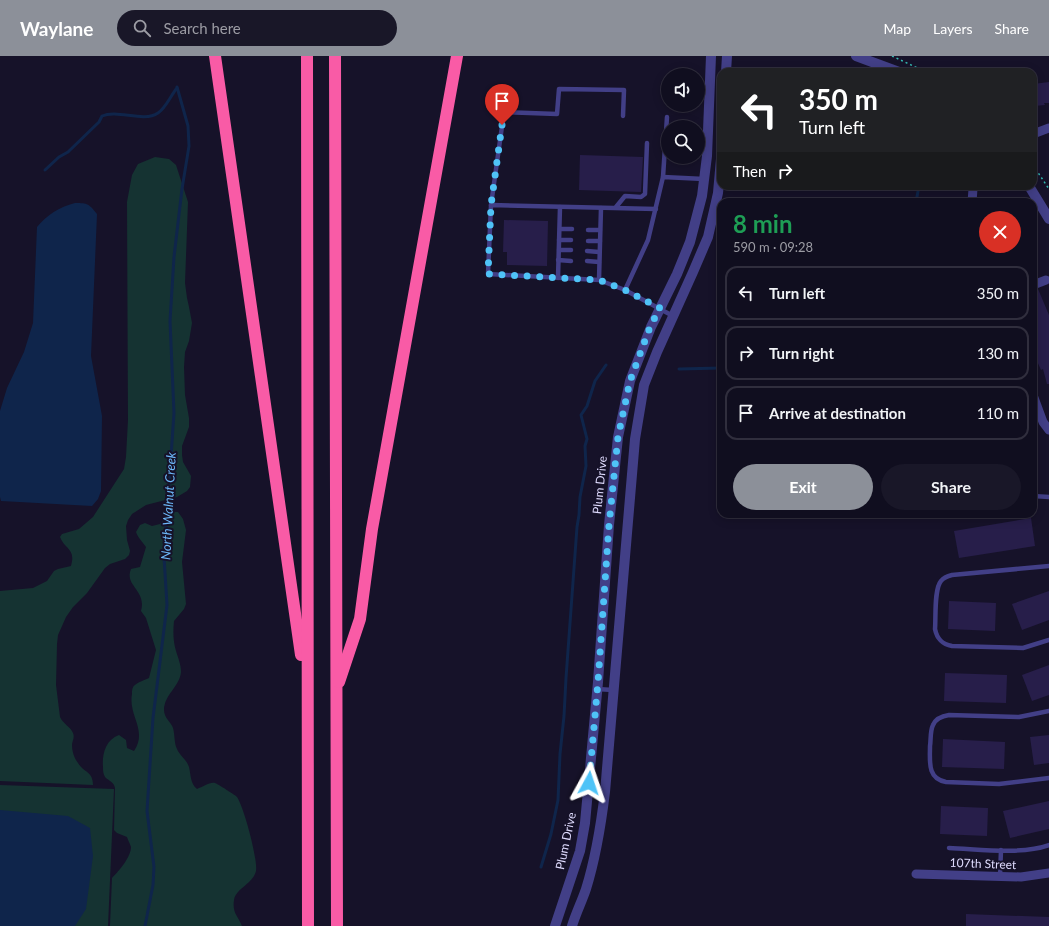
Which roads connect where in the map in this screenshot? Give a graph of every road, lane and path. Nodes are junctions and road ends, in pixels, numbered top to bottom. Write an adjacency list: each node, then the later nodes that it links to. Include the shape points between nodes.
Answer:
1 (215, 56): 61 (highway)
2 (307, 56): 61 (highway)
3 (335, 56): 60 (highway)
4 (458, 56): 60 (highway, via 372,529 360,619)
5 (711, 56): 19 (street, Plum Drive)
6 (727, 56): 9 (street)
7 (856, 56): 10 (street)
8 (892, 56): 11 (path)
9 (726, 68)
10 (888, 68)
11 (918, 68)
12 (624, 116): 23 (lane, via 624,90 559,89 557,114 504,112)
13 (667, 117): 18 (lane)
14 (1049, 128): 15 (street)
15 (1037, 132)
16 (647, 143): 26 (lane, via 645,194 641,197 625,196)
17 (1037, 171): 20 (path)
18 (663, 177): 19 (lane); 27 (lane)
19 (704, 179): 50 (street, Plum Drive, via 690,242)
20 (1049, 189)
21 (718, 190): 51 (street, via 708,237)
22 (1037, 199): 28 (street)
23 (491, 205): 24 (lane); 45 (lane, via 488,274)
24 (560, 207): 25 (lane); 29 (lane)
25 (601, 208): 26 (lane); 32 (lane)
26 (616, 208): 27 (lane)
27 (656, 209): 49 (lane, via 648,240)
28 (1049, 219)
29 (560, 229): 30 (lane); 33 (lane)
30 (572, 229)
31 (588, 230): 32 (lane)
32 (600, 230): 36 (lane)
33 (559, 240): 34 (lane); 37 (lane)
34 (571, 240)
35 (588, 241): 36 (lane)
36 (600, 241): 40 (lane)
37 (559, 250): 38 (lane); 41 (lane)
38 (571, 250)
39 (587, 251): 40 (lane)
40 (599, 252): 44 (lane)
41 (558, 260): 42 (lane); 45 (lane)
42 (571, 260)
43 (587, 261): 44 (lane)
44 (599, 262): 46 (lane)
45 (558, 278): 46 (lane)
46 (599, 280): 49 (lane)
47 (1046, 280): 48 (street)
48 (1037, 283)
49 (625, 290): 50 (lane)
50 (660, 308): 51 (lane); 58 (street, Plum Drive, via 650,327 630,381 618,437)
51 (673, 316): 59 (street, via 644,384 639,411)
52 (1037, 412): 53 (street)
53 (1049, 430)
54 (1037, 496): 55 (lane)
55 (1049, 497)
56 (1049, 566): 57 (lane, via 946,577 941,581 937,591 935,629 939,640 952,646 1023,648)
57 (1049, 640)
58 (597, 689): 59 (lane); 72 (street, Plum Drive, via 585,823 580,851)
59 (613, 690): 73 (street, via 602,819 592,869)
60 (336, 692): 71 (highway)
61 (308, 698): 70 (highway)
62 (1049, 711): 63 (lane, via 1019,717 942,716 933,725 931,732 930,764 933,775 943,782 999,784)
63 (1049, 778)
64 (1049, 845): 66 (lane, via 1030,850)
65 (949, 848): 66 (lane)
66 (1001, 850): 69 (lane)
67 (1049, 872): 69 (street, 107th Street, via 1021,877)
68 (916, 874): 69 (street, 107th Street)
69 (1000, 876)
70 (308, 926)
71 (337, 926)
72 (555, 926)
73 (572, 926)

